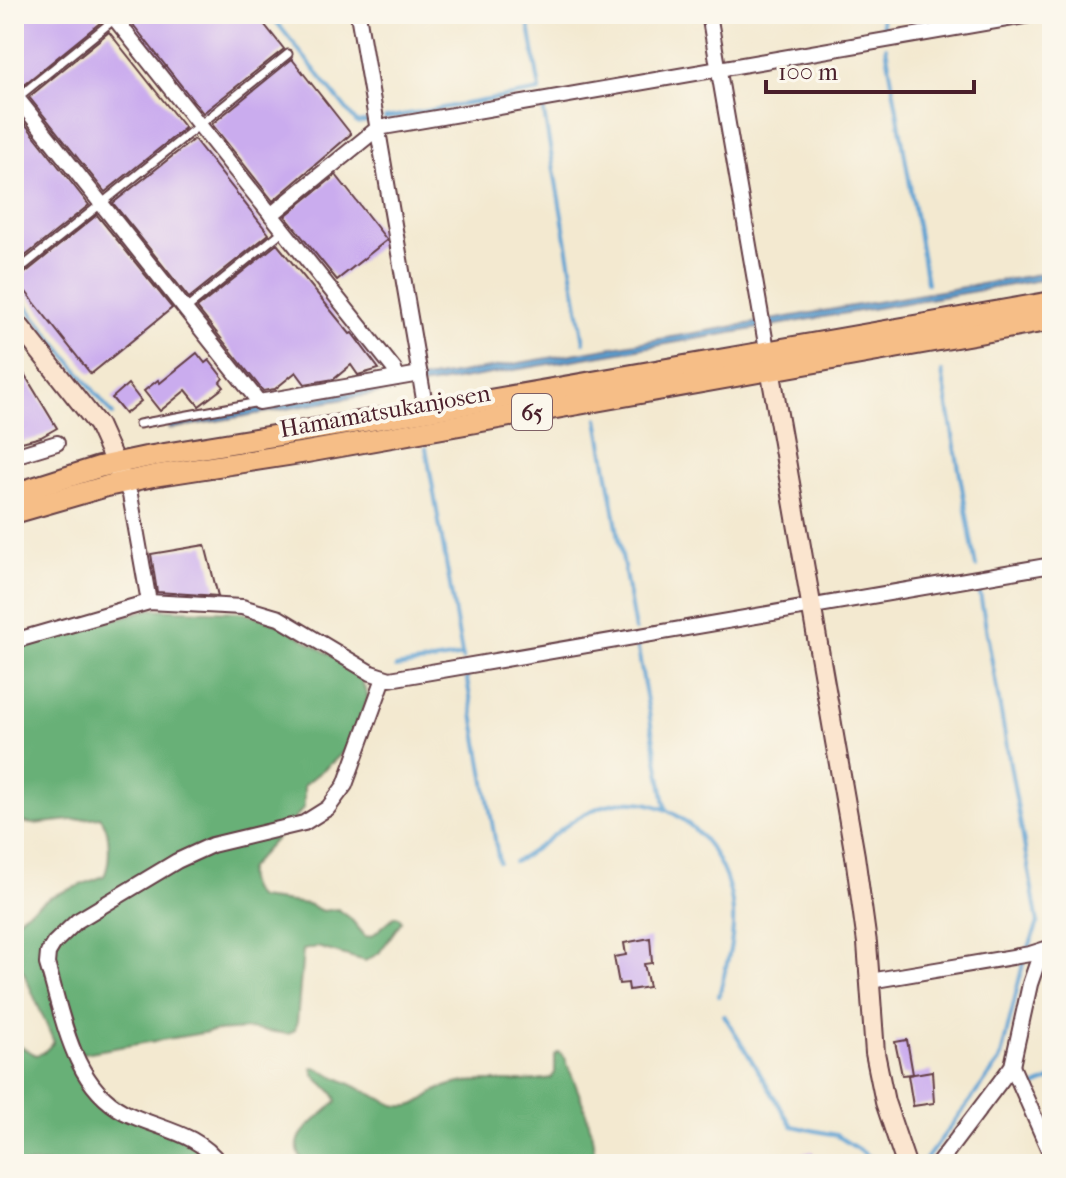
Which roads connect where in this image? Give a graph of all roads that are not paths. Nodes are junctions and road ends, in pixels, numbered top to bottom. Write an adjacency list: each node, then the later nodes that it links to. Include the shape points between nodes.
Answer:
1 (358, 14): 9 (street)
2 (709, 14): 6 (street)
3 (1036, 14): 6 (street)
4 (116, 16): 7 (lane); 8 (street)
5 (288, 54): 8 (lane)
6 (718, 69): 9 (street); 18 (street)
7 (15, 97): 10 (street)
8 (200, 125): 10 (lane); 11 (street)
9 (378, 128): 11 (street); 20 (street)
10 (101, 204): 13 (lane); 15 (street)
11 (271, 215): 12 (street)
12 (284, 230): 15 (lane); 21 (street)
13 (16, 272)
14 (1052, 302): 18 (main road, Hamamatsukanjosen / 65)
15 (185, 309): 22 (street)
16 (14, 319): 27 (street, via 98,425)
17 (1052, 320): 19 (main road, Hamamatsukanjosen / 65)
18 (764, 333): 19 (street); 23 (main road, Hamamatsukanjosen / 65)
19 (771, 371): 28 (main road, Hamamatsukanjosen / 65); 33 (street)
20 (420, 376): 21 (street); 23 (street)
21 (396, 378): 22 (street)
22 (259, 402): 24 (lane)
23 (424, 402): 27 (main road, Hamamatsukanjosen / 65)
24 (139, 424)
25 (57, 443): 26 (street)
26 (14, 456)
27 (115, 463): 28 (street); 29 (main road, Hamamatsukanjosen / 65)
28 (124, 482): 30 (main road, Hamamatsukanjosen / 65); 32 (street)
29 (14, 494)
30 (14, 513)
31 (1052, 565): 33 (street)
32 (149, 602): 34 (street); 35 (street, via 261,611)
33 (813, 606): 35 (street); 37 (street)
34 (14, 641)
35 (384, 678): 40 (street, via 345,785 328,808 304,823 212,845 177,861 77,921 48,953 75,1054 89,1082 124,1112 202,1145)
36 (1046, 949): 37 (street); 38 (street, via 1030,984)
37 (870, 981): 41 (street, via 879,1078)
38 (1012, 1066): 39 (street); 42 (street)
39 (1052, 1157)
40 (220, 1164)
41 (906, 1164)
42 (938, 1164)

